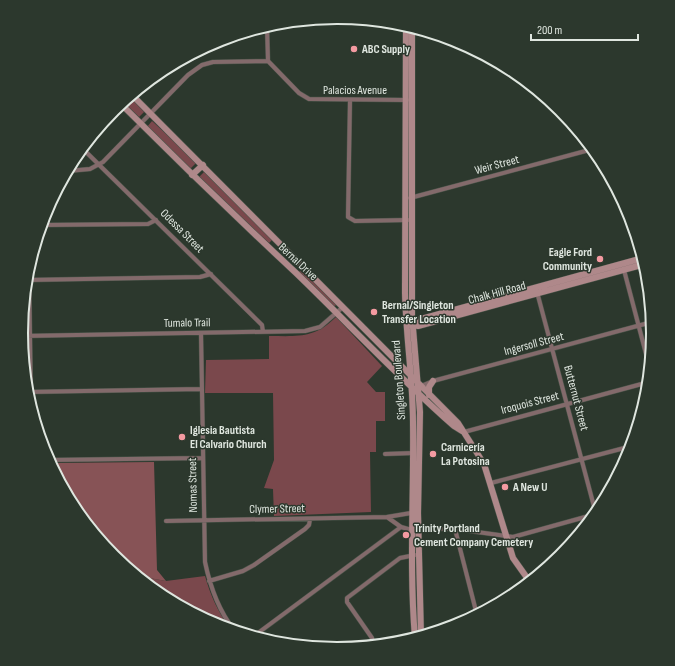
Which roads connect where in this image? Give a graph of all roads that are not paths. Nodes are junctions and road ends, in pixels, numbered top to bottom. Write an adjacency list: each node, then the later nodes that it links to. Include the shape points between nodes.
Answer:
1 (406, 32): 5 (street, Singleton Boulevard)
2 (267, 33): 4 (street)
3 (412, 34): 5 (street, Singleton Boulevard)
4 (268, 61): 7 (street, Palacios Avenue, via 299,93 309,99); 10 (street, via 218,61 202,65 188,75)
5 (409, 70): 8 (street, Singleton Boulevard)
6 (136, 99): 10 (street, Bernal Drive)
7 (350, 100): 8 (street, Palacios Avenue); 21 (street, via 347,213 350,219 355,221)
8 (409, 100): 18 (street, Singleton Boulevard); 19 (street, Singleton Boulevard)
9 (126, 109): 11 (street, Bernal Drive)
10 (151, 113): 11 (street); 15 (street, Bernal Drive)
11 (141, 124): 14 (street); 17 (street, Bernal Drive)
12 (587, 151): 18 (street, Weir Street)
13 (87, 153): 14 (street, Odessa Street)
14 (99, 165): 16 (street); 20 (street, Odessa Street)
15 (203, 165): 17 (street); 24 (street, Bernal Drive)
16 (75, 171)
17 (192, 175): 25 (street, Bernal Drive)
18 (412, 197): 19 (street, Weir Street); 22 (street, Singleton Boulevard)
19 (405, 198): 21 (street, Singleton Boulevard)
20 (156, 220): 23 (street, via 148,224); 31 (street, Odessa Street)
21 (405, 220): 22 (street); 38 (street, Singleton Boulevard)
22 (412, 220): 39 (street, Singleton Boulevard)
23 (48, 225)
24 (279, 243): 25 (street); 33 (street, Bernal Drive)
25 (271, 251): 30 (street, Bernal Drive)
26 (638, 260): 29 (street, Chalk Hill Road)
27 (639, 266): 28 (street, Chalk Hill Road)
28 (624, 270): 29 (street, Chalk Hill Road); 41 (street)
29 (607, 271): 34 (street, Chalk Hill Road)
30 (294, 272): 33 (street, via 301,270); 37 (street, Bernal Drive)
31 (211, 274): 32 (street, via 200,277); 42 (street, Odessa Street, via 262,325)
32 (33, 280)
33 (318, 281): 35 (street, Bernal Drive)
34 (537, 291): 39 (street, Chalk Hill Road); 45 (street, Butternut Street)
35 (343, 307): 37 (street, Tumalo Trail); 49 (street, Bernal Drive)
36 (29, 312): 44 (street)
37 (336, 313): 42 (street, Tumalo Trail, via 320,327 310,331); 53 (street, Bernal Drive)
38 (406, 323): 39 (street, Chalk Hill Road); 47 (street, Singleton Boulevard)
39 (413, 324): 50 (street, Singleton Boulevard)
40 (646, 324): 41 (street, Ingersoll Street)
41 (639, 326): 45 (street, Ingersoll Street); 46 (street)
42 (263, 332): 43 (street, Tumalo Trail)
43 (201, 333): 44 (street, Tumalo Trail); 54 (street, Nomas Street)
44 (30, 336): 48 (street)
45 (552, 350): 51 (street, Ingersoll Street); 58 (street, Butternut Street)
46 (646, 353)
47 (409, 356): 49 (street); 50 (street, Singleton Boulevard)
48 (30, 359)
49 (398, 363): 50 (street, Bernal Drive)
50 (418, 381): 51 (street); 53 (street, Singleton Boulevard); 56 (street, Bernal Drive); 57 (street, Singleton Boulevard)
51 (431, 382): 56 (street)
52 (642, 384): 58 (street, Iroquois Street)
53 (412, 388): 57 (street, Bernal Drive); 63 (street, Singleton Boulevard)
54 (201, 389): 55 (street); 66 (street, Nomas Street)
55 (34, 392)
56 (429, 394): 61 (street, Bernal Drive)
57 (420, 395): 59 (street, Bernal Drive); 60 (street, Singleton Boulevard)
58 (567, 404): 61 (street, Iroquois Street); 68 (street, Butternut Street)
59 (432, 407): 60 (street); 61 (street, Bernal Drive)
60 (420, 412): 64 (street, Singleton Boulevard)
61 (464, 432): 69 (street, Bernal Drive, via 484,464)
62 (624, 448): 68 (street)
63 (412, 453): 64 (street); 65 (street); 71 (street, Singleton Boulevard)
64 (419, 453): 79 (street, Singleton Boulevard)
65 (385, 454)
66 (202, 458): 67 (street); 75 (street, Nomas Street)
67 (56, 460)
68 (581, 460): 69 (street); 70 (street, Butternut Street)
69 (491, 483): 80 (street, Bernal Drive)
70 (594, 506)
71 (412, 513): 72 (street, Clymer Street); 79 (street, Singleton Boulevard)
72 (387, 517): 74 (street, Clymer Street); 77 (street)
73 (586, 517): 80 (street)
74 (310, 519): 75 (street, Clymer Street); 83 (street, via 305,529 264,560 243,571)
75 (203, 520): 76 (street, Clymer Street); 83 (street, Nomas Street, via 205,562)
76 (166, 521)
77 (401, 527): 79 (street); 87 (street)
78 (454, 529): 79 (street); 80 (street); 84 (street)
79 (415, 530): 81 (street, Singleton Boulevard)
80 (506, 537): 82 (street, Bernal Drive, via 513,558)
81 (416, 554): 86 (street, Singleton Boulevard); 88 (street, Singleton Boulevard); 89 (street, via 400,558 347,599)
82 (527, 577)
83 (209, 581): 85 (street, Nomas Street)
84 (475, 609)
85 (230, 622)
86 (421, 630)
87 (260, 632)
88 (415, 632)
89 (372, 640)

